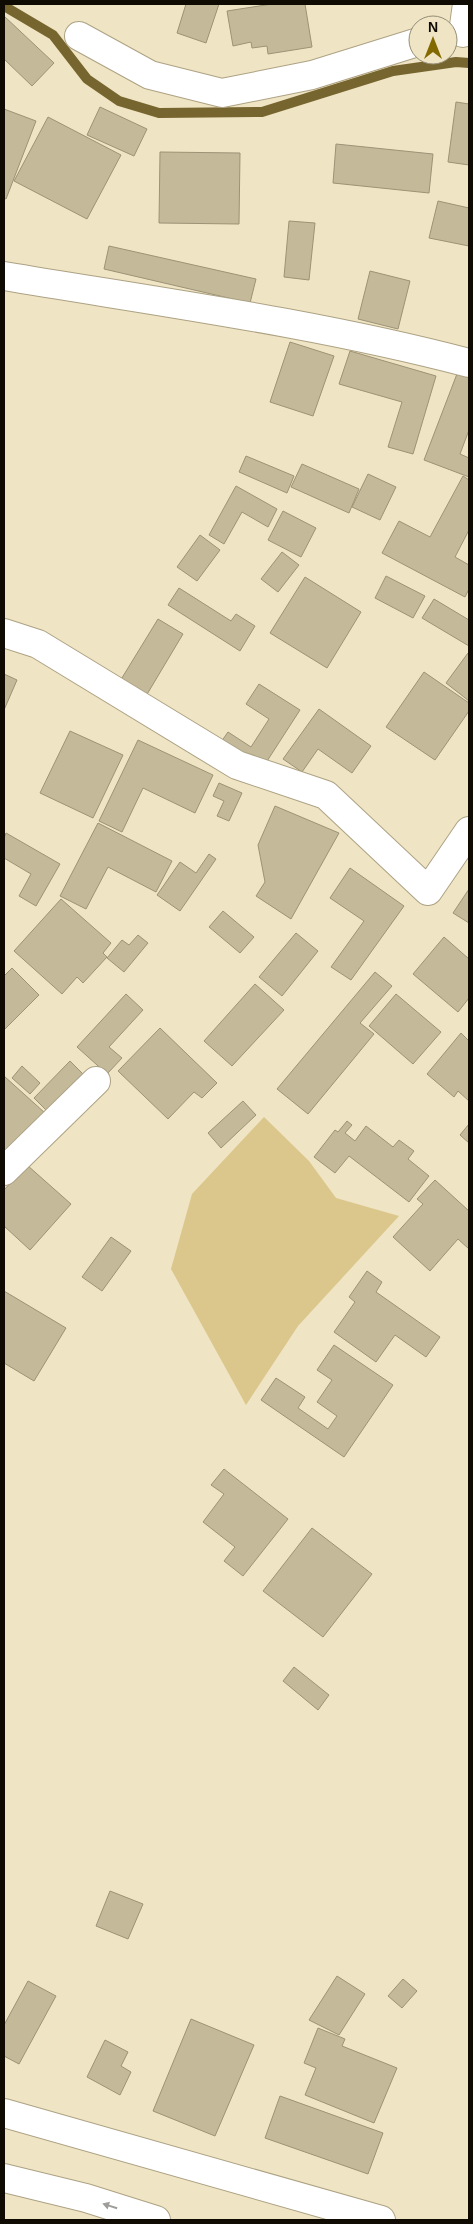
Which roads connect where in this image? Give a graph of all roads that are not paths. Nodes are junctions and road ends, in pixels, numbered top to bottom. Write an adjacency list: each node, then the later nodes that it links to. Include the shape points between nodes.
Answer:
1 (467, 4): 2 (street)
2 (460, 33)
3 (79, 36): 4 (street, via 150,75 222,93 312,75)
4 (408, 45)
5 (4, 276): 6 (street, via 209,310)
6 (469, 362)
7 (4, 633): 8 (street, via 38,644 237,765 326,795 428,891)
8 (469, 831)
9 (96, 1081): 10 (street)
10 (4, 1171)
11 (4, 2112): 14 (street)
12 (4, 2178): 13 (street, one-way to 12, via 86,2198)
13 (156, 2220)
14 (381, 2220)

